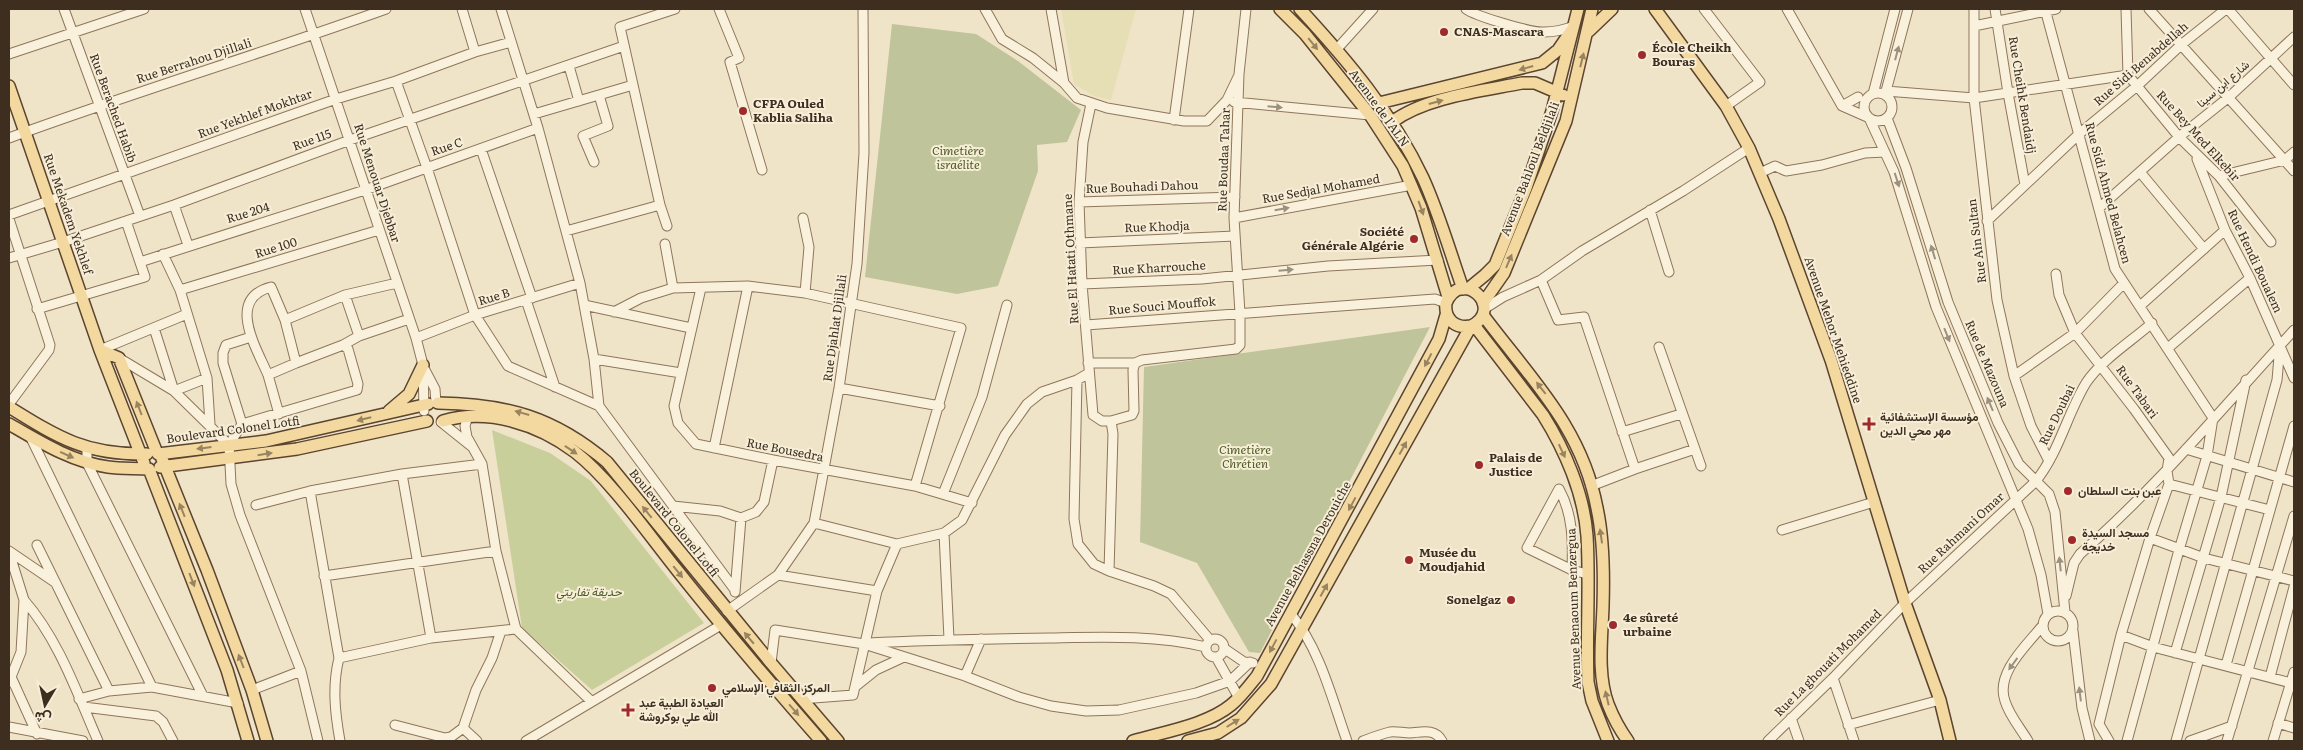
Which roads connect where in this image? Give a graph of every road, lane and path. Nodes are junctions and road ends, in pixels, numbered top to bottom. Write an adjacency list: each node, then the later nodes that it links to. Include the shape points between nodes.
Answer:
1 (64, 9): 38 (street, Rue Berached Habib)
2 (144, 9): 38 (street)
3 (305, 9): 39 (street, Rue Menouar Djebbar)
4 (386, 9): 39 (street, Rue Berrahou Djillali)
5 (462, 9): 45 (street)
6 (501, 9): 41 (street)
7 (675, 9): 33 (street)
8 (719, 9): 98 (street, via 739,58 730,62)
9 (864, 9): 156 (street, Rue Djahlat Djillali, via 864,153 857,264)
10 (986, 9): 53 (street, via 1002,39)
11 (1052, 9): 53 (street)
12 (1189, 9): 81 (street)
13 (1246, 9): 49 (street, Rue Boudaa Tahar)
14 (1280, 9): 78 (main road, Avenue de l'ALN, one-way to 78, via 1305,34)
15 (1300, 9): 44 (main road, Avenue de l'ALN)
16 (1373, 9): 44 (street)
17 (1466, 9): 35 (street, via 1542,33)
18 (1578, 9): 35 (main road, Avenue Bahloul Beldjilali)
19 (1592, 9): 37 (main road, Avenue Bahloul Beldjilali)
20 (1612, 9): 37 (main road)
21 (1656, 9): 75 (main road, Avenue Mehor Mehieddine)
22 (1704, 9): 75 (street, via 1760,82)
23 (1787, 9): 76 (street)
24 (1895, 9): 62 (street)
25 (1908, 9): 63 (street, one-way to 25)
26 (1974, 9): 36 (street, Rue Ain Sultan)
27 (1995, 9): 34 (street, Rue Cheihk Bendaidj)
28 (2056, 9): 32 (street)
29 (2126, 9): 50 (street)
30 (2149, 9): 42 (street)
31 (2227, 9): 42 (street, Rue Sidi Benabdellah); 47 (street)
32 (2045, 10): 34 (street); 54 (street, Rue Sidi Ahmed Belahcen)
33 (659, 11): 43 (street, via 620,27)
34 (1998, 22): 36 (street); 60 (street, Rue Cheihk Bendaidj)
35 (1574, 26): 61 (main road, Avenue Bahloul Beldjilali); 71 (main road, one-way to 71, via 1558,50 1542,63)
36 (1974, 26): 68 (street, Rue Ain Sultan)
37 (1588, 31): 59 (main road, Avenue Bahloul Beldjilali, one-way to 37)
38 (72, 33): 46 (street); 74 (street, Rue Berached Habib)
39 (315, 35): 67 (street, Rue Menouar Djebbar); 74 (street, Rue Berrahou Djillali)
40 (2294, 37): 47 (street, شارع ابن سينا)
41 (511, 42): 45 (street, Rue Yekhlef Mokhtar); 51 (street)
42 (2182, 44): 58 (street, Rue Sidi Benabdellah); 66 (street)
43 (624, 46): 48 (street, Rue 115); 55 (street)
44 (1336, 50): 71 (main road, Avenue de l'ALN)
45 (475, 52): 52 (street, Rue Yekhlef Mokhtar)
46 (9, 54)
47 (2270, 59): 56 (street); 66 (street, شارع ابن سينا)
48 (569, 66): 51 (street, Rue 115); 70 (street)
49 (1239, 74): 69 (street); 73 (street, Rue Boudaa Tahar)
50 (2128, 75): 54 (street); 58 (street, Rue Bey Med Elkebir)
51 (524, 79): 77 (street); 82 (street, Rue 115)
52 (396, 81): 67 (street, Rue Yekhlef Mokhtar); 82 (street)
53 (1064, 83): 72 (street, via 1077,98)
54 (2066, 83): 60 (street); 86 (street, Rue Sidi Ahmed Belahcen)
55 (633, 85): 64 (street); 111 (street)
56 (2294, 85)
57 (9, 86): 85 (main road, Rue Mekadem Yekhlef)
58 (2137, 86): 86 (street, Rue Sidi Benabdellah); 88 (street, Rue Bey Med Elkebir)
59 (1573, 93): 61 (main road, via 1566,96); 161 (main road, Avenue Bahloul Beldjilali, one-way to 59, via 1504,273 1566,121)
60 (2008, 93): 68 (street); 104 (street, Rue Cheihk Bendaidj)
61 (1557, 94): 83 (main road, one-way to 61, via 1432,103 1522,83 1535,83); 149 (main road, Avenue Bahloul Beldjilali, via 1526,188 1495,264)
62 (1873, 94): 63 (street); 79 (street, via 1864,104)
63 (1886, 94): 68 (street); 80 (street, via 1892,107)
64 (599, 95): 70 (street); 96 (street, via 608,126 583,136)
65 (1858, 96): 76 (street)
66 (2229, 97): 88 (street, شارع ابن سينا); 95 (street)
67 (336, 98): 89 (street, Rue Menouar Djebbar); 102 (street, Rue Yekhlef Mokhtar)
68 (1974, 98): 120 (street, Rue Ain Sultan)
69 (1227, 100): 73 (street); 81 (street, via 1207,121)
70 (580, 101): 77 (street)
71 (1379, 103): 83 (main road, Avenue de l'ALN)
72 (1092, 104): 81 (street); 109 (street, Rue El Hatati Othmane, via 1083,142)
73 (1238, 104): 78 (street, one-way to 78); 107 (street, Rue Boudaa Tahar)
74 (99, 105): 85 (street, Rue Berrahou Djillali); 102 (street, Rue Berached Habib)
75 (1726, 106): 90 (main road, Avenue Mehor Mehieddine)
76 (1842, 106): 79 (street)
77 (534, 114): 84 (street)
78 (1370, 115): 105 (main road, Avenue de l'ALN, via 1404,166)
79 (1869, 118): 80 (street, via 1879,121); 92 (street, Rue de Mazouna)
80 (1887, 118): 242 (street, Rue de Mazouna, one-way to 80, via 2011,452 1971,360 1948,302)
81 (1174, 120)
82 (409, 121): 89 (street, Rue 115); 97 (street)
83 (1392, 122): 149 (main road, Avenue de l'ALN, via 1429,192)
84 (538, 128): 91 (street, Rue C); 124 (street)
85 (25, 132): 87 (street, Rue Berrahou Djillali); 108 (main road, Rue Mekadem Yekhlef)
86 (2079, 134): 104 (street, Rue Sidi Benabdellah); 112 (street, Rue Sidi Ahmed Belahcen)
87 (9, 138)
88 (2179, 138): 94 (street, Rue Bey Med Elkebir); 100 (street, شارع ابن سينا)
89 (350, 140): 106 (street, Rue Menouar Djebbar); 110 (street, Rue 115)
90 (1749, 148): 101 (main road, Avenue Mehor Mehieddine); 113 (street)
91 (481, 149): 97 (street, Rue C); 154 (street)
92 (1885, 152): 101 (street, via 1865,153 1786,171 1776,166); 251 (street, Rue de Mazouna, one-way to 251, via 1936,306)
93 (2294, 152): 95 (street)
94 (2196, 155): 103 (street, Rue Bey Med Elkebir); 123 (street, Rue Hendi Boualem)
95 (2284, 160): 99 (street); 103 (street)
96 (594, 162)
97 (427, 168): 106 (street, Rue C); 165 (street)
98 (762, 170)
99 (2294, 171)
100 (2140, 172): 112 (street, شارع ابن سينا); 131 (street)
101 (1760, 173): 252 (main road, Avenue Mehor Mehieddine, via 1831,360)
102 (124, 174): 108 (street, Rue Yekhlef Mokhtar); 115 (street, Rue Berached Habib)
103 (2219, 176): 127 (street, Rue Bey Med Elkebir)
104 (2025, 184): 120 (street, Rue Sidi Benabdellah)
105 (1412, 185): 117 (street, Rue Sedjal Mohamed, one-way to 105); 135 (main road, Avenue de l'ALN, one-way to 135)
106 (365, 190): 122 (street, Rue Menouar Djebbar); 130 (street, Rue 204)
107 (1235, 197): 109 (street, Rue Bouhadi Dahou); 117 (street, Rue Boudaa Tahar)
108 (48, 201): 114 (street, Rue Yekhlef Mokhtar); 126 (main road, Rue Mekadem Yekhlef)
109 (1079, 202): 128 (street, Rue El Hatati Othmane)
110 (174, 204): 115 (street, Rue 115); 130 (street)
111 (660, 205): 121 (street); 124 (street)
112 (2099, 208): 144 (street, Rue Sidi Ahmed Belahcen, via 2115,269)
113 (1650, 210): 137 (street); 141 (street)
114 (9, 215)
115 (140, 216): 119 (street, Rue 115)
116 (803, 218): 151 (street, via 809,247)
117 (1234, 218): 125 (street, Rue Boudaa Tahar)
118 (9, 219): 132 (street)
119 (126, 221): 126 (street, Rue 115); 136 (street)
120 (1987, 221): 196 (street, Rue Ain Sultan, via 1997,300)
121 (668, 226)
122 (379, 230): 142 (street, Rue Menouar Djebbar); 150 (street, Rue 100)
123 (2225, 230): 131 (street); 140 (street, Rue Hendi Boualem)
124 (566, 231): 143 (street)
125 (1235, 236): 128 (street, Rue Khodja); 138 (street, Rue Boudaa Tahar)
126 (63, 242): 132 (street, Rue 115); 153 (main road, Rue Mekadem Yekhlef)
127 (2271, 242)
128 (1080, 243): 145 (street, Rue El Hatati Othmane)
129 (665, 244): 147 (street)
130 (188, 245): 133 (street, Rue 204)
131 (2204, 249): 159 (street)
132 (19, 254): 134 (street, Rue 115); 160 (street)
133 (163, 254): 136 (street, Rue 204); 150 (street)
134 (9, 258)
135 (1438, 260): 138 (street, Rue Kharrouche, one-way to 135); 155 (main road, Avenue de l'ALN)
136 (140, 262): 153 (street, via 145,277)
137 (1669, 272)
138 (1238, 274): 145 (street, Rue Kharrouche, via 1202,279); 163 (street, Rue Boudaa Tahar)
139 (2056, 274): 175 (street, Rue Tabari, via 2059,295)
140 (2250, 278): 180 (street, Rue Hendi Boualem); 182 (street)
141 (1541, 280): 161 (street, via 1503,296); 219 (street, via 1558,320 1584,317)
142 (396, 283): 152 (street); 167 (street, Rue Menouar Djebbar)
143 (580, 283): 154 (street, Rue B); 157 (street)
144 (2124, 283): 159 (street, Rue Sidi Ahmed Belahcen); 175 (street)
145 (1082, 284): 170 (street, Rue El Hatati Othmane)
146 (748, 286): 148 (street); 151 (street); 224 (street)
147 (674, 288): 148 (street); 162 (street, via 641,298)
148 (701, 288): 173 (street)
149 (1465, 289): 155 (main road, via 1454,291); 161 (main road, via 1474,291)
150 (180, 290): 164 (street)
151 (805, 293): 156 (street)
152 (345, 295): 168 (street); 176 (street)
153 (82, 296): 160 (street); 183 (main road, Rue Mekadem Yekhlef)
154 (529, 299): 165 (street, Rue B); 201 (street)
155 (1447, 300): 163 (street, Rue Souci Mouffok); 166 (main road)
156 (851, 304): 202 (street, Rue Djahlat Djillali); 206 (street, via 961,328)
157 (584, 305): 162 (street); 185 (street)
158 (1008, 305): 249 (street, via 982,397)
159 (2140, 306): 169 (street, Rue Sidi Ahmed Belahcen)
160 (37, 309): 204 (street, via 49,350)
161 (1483, 309): 171 (main road); 246 (main road, Avenue Benaoum Benzergua, one-way to 161, via 1585,462 1570,431)
162 (614, 312): 173 (street)
163 (1240, 312): 170 (street, Rue Souci Mouffok); 190 (street, Rue Boudaa Tahar, via 1241,340 1236,348)
164 (187, 314): 172 (street); 197 (street)
165 (475, 315): 178 (street, Rue B); 201 (street, via 508,366)
166 (1446, 315): 171 (main road, via 1459,327); 288 (main road, Avenue Belhassna Derouiche, one-way to 288, via 1434,348)
167 (409, 319): 176 (street); 178 (street, Rue Menouar Djebbar)
168 (285, 320): 177 (street, via 271,287 266,288 253,296 245,314); 188 (street)
169 (2152, 323): 182 (street, Rue Sidi Ahmed Belahcen); 192 (street, Rue Doubai)
170 (1086, 325): 189 (street, Rue El Hatati Othmane)
171 (1472, 326): 276 (main road, Avenue Benaoum Benzergua, one-way to 276, via 1542,415 1563,454 1574,478 1584,519); 292 (main road, one-way to 171)
172 (154, 328): 183 (street); 203 (street)
173 (691, 328): 193 (street)
174 (2294, 330): 180 (street)
175 (2075, 333): 192 (street, Rue Tabari); 196 (street)
176 (359, 336): 179 (street)
177 (251, 337): 195 (street); 217 (street, via 226,345 223,353 223,363)
178 (416, 338): 191 (street, Rue Menouar Djebbar)
179 (343, 345): 188 (street); 208 (street, via 348,349 357,390)
180 (2280, 345): 186 (street); 187 (street); 198 (street, Rue Hendi Boualem)
181 (1659, 347): 210 (street)
182 (2168, 348): 212 (street, Rue Sidi Ahmed Belahcen)
183 (100, 350): 184 (main road); 230 (main road, Rue Mekadem Yekhlef)
184 (119, 358): 203 (street); 230 (main road, one-way to 184)
185 (594, 359): 193 (street); 205 (street)
186 (2265, 360): 187 (street); 200 (street)
187 (2279, 360): 236 (street, via 2277,380)
188 (296, 363): 195 (street)
189 (1088, 363): 190 (street, Rue Boudaa Tahar); 194 (street, Rue El Hatati Othmane)
190 (1135, 363): 213 (street, via 1134,411 1132,415)
191 (423, 365): 207 (street, Rue Menouar Djebbar, via 434,389); 209 (main road, via 409,394)
192 (2102, 366): 231 (street, Rue Doubai, via 2087,382); 239 (street, Rue Tabari, via 2169,458)
193 (681, 373): 224 (street, Rue Bousedra, via 674,406 678,423 696,444)
194 (1089, 373): 199 (street); 213 (street, Rue El Hatati Othmane, via 1093,415 1102,421)
195 (268, 375): 208 (street)
196 (2014, 376): 231 (street, Rue Ain Sultan)
197 (207, 378): 203 (street); 216 (street)
198 (2294, 378)
199 (1077, 380): 253 (street, via 1042,392 1027,404 1005,435); 273 (street, via 1074,519 1078,544 1094,564)
200 (2246, 380): 212 (street); 232 (street)
201 (555, 386): 205 (street)
202 (839, 388): 206 (street); 238 (street, Rue Djahlat Djillali)
203 (174, 391): 216 (street)
204 (9, 406): 223 (main road, via 59,436)
205 (598, 406): 256 (street)
206 (940, 406): 245 (street)
207 (429, 408): 209 (main road, Boulevard Colonel Lotfi); 214 (main road, via 433,425); 214 (main road, via 443,406 446,412); 228 (main road, Boulevard Colonel Lotfi, one-way to 207, via 297,449); 286 (main road, Boulevard Colonel Lotfi, one-way to 207, via 606,462 589,447 550,423 527,414 485,405)
208 (279, 414): 217 (street)
209 (384, 414): 221 (main road, Boulevard Colonel Lotfi, one-way to 221, via 266,442)
210 (1681, 414): 219 (street); 225 (street)
211 (468, 416): 214 (main road); 222 (street, via 465,426); 290 (main road, one-way to 290, via 493,416 513,422 574,452 626,507)
212 (2213, 418): 226 (street); 227 (street)
213 (1111, 421): 273 (street)
214 (442, 422): 222 (street)
215 (9, 424): 220 (main road)
216 (210, 424): 221 (street)
217 (242, 424): 221 (street)
218 (2294, 426): 241 (street)
219 (1622, 432): 237 (street)
220 (30, 436): 233 (main road, one-way to 233); 322 (street)
221 (229, 446): 228 (street); 230 (main road, Boulevard Colonel Lotfi, one-way to 230)
222 (472, 446): 234 (street)
223 (88, 448): 230 (main road); 233 (street)
224 (714, 448): 229 (street, Rue Bousedra)
225 (1695, 449): 235 (street); 237 (street)
226 (2186, 449): 227 (street); 239 (street)
227 (2207, 456): 232 (street); 248 (street)
228 (229, 460): 230 (main road, Boulevard Colonel Lotfi); 313 (street, via 231,484 240,515)
229 (773, 460): 238 (street, Rue Bousedra); 259 (street, via 764,502 756,512)
230 (153, 461): 233 (main road, via 110,468); 324 (main road, one-way to 230, via 207,570); 332 (main road, one-way to 332)
231 (2049, 461): 242 (street, Rue Doubai)
232 (2230, 462): 236 (street); 250 (street)
233 (87, 463): 326 (street)
234 (482, 464): 240 (street); 267 (street)
235 (1701, 466)
236 (2253, 468): 241 (street); 254 (street)
237 (1635, 469): 246 (street)
238 (824, 470): 245 (street, Rue Bousedra); 260 (street, Rue Djahlat Djillali)
239 (2166, 471): 244 (street, Rue Tabari); 287 (street, via 2076,558)
240 (402, 474): 247 (street); 270 (street)
241 (2279, 478): 243 (street); 257 (street)
242 (2035, 482): 251 (street, Rue Rahmani Omar); 287 (street, Rue de Mazouna, one-way to 242, via 2055,512 2049,494)
243 (2294, 482)
244 (2169, 484): 248 (street); 263 (street)
245 (915, 486): 249 (street, Rue Bousedra)
246 (1591, 486): 361 (main road, Avenue Benaoum Benzergua, one-way to 246, via 1608,704 1602,671 1603,546)
247 (310, 491): 255 (street); 277 (street)
248 (2197, 491): 250 (street); 266 (street)
249 (943, 494): 253 (street, Rue Bousedra)
250 (2221, 497): 254 (street); 269 (street)
251 (2016, 498): 285 (street, Rue Rahmani Omar); 289 (street, Rue de Mazouna, via 2041,575)
252 (1874, 502): 261 (street); 285 (main road, Avenue Mehor Mehieddine)
253 (972, 503): 262 (street, via 962,520)
254 (2244, 503): 257 (street); 271 (street)
255 (256, 505)
256 (672, 506): 259 (street, via 720,511); 282 (street)
257 (2270, 510): 274 (street)
258 (2294, 516): 278 (street)
259 (741, 518): 282 (street)
260 (814, 523): 264 (street); 275 (street, Rue Djahlat Djillali)
261 (1782, 530)
262 (944, 534): 264 (street); 298 (street)
263 (2150, 538): 266 (street); 296 (street)
264 (897, 544): 283 (street)
265 (37, 545): 280 (street)
266 (2179, 550): 269 (street); 302 (street)
267 (496, 551): 270 (street); 293 (street)
268 (9, 552): 280 (street); 284 (street)
269 (2204, 558): 271 (street); 304 (street)
270 (416, 561): 277 (street); 297 (street)
271 (2227, 563): 274 (street); 308 (street)
272 (1572, 570): 272 (street, via 1527,548 1559,489 1572,528); 276 (street)
273 (1109, 571): 301 (street, via 1171,594)
274 (2253, 571): 278 (street); 312 (street)
275 (778, 574): 283 (street); 286 (street, Rue Djahlat Djillali)
276 (1587, 574): 360 (main road, Avenue Benaoum Benzergua, via 1588,682)
277 (324, 576): 307 (street)
278 (2277, 577): 279 (street); 314 (street)
279 (2294, 581)
280 (58, 584): 325 (street)
281 (2294, 587): 317 (street)
282 (735, 590): 286 (street)
283 (877, 591): 300 (street)
284 (24, 600): 319 (street, via 21,652); 331 (street, via 52,639)
285 (1905, 602): 318 (street, Rue La ghouati Mohamed); 329 (main road, Avenue Mehor Mehieddine)
286 (731, 608): 310 (main road, Boulevard Colonel Lotfi, one-way to 286)
287 (2064, 608): 289 (street); 295 (street, via 2072,618)
288 (1291, 614): 292 (street); 311 (main road, Avenue Belhassna Derouiche, one-way to 311)
289 (2048, 614): 291 (street)
290 (721, 625): 330 (street); 344 (main road, one-way to 344)
291 (2043, 625): 295 (street, via 2045,634 2053,640 2062,641); 366 (street, one-way to 366, via 2009,669 2003,685 2005,702)
292 (1303, 628): 343 (main road, one-way to 292, via 1271,684); 357 (street)
293 (516, 629): 294 (street); 330 (street)
294 (501, 630): 297 (street); 339 (street)
295 (2073, 632): 367 (street, one-way to 295, via 2082,708)
296 (2121, 635): 302 (street); 368 (street, via 2099,724)
297 (432, 638): 307 (street)
298 (949, 639): 299 (street); 300 (street)
299 (981, 639): 301 (street, via 1146,638); 316 (street)
300 (864, 644): 305 (street); 310 (street, via 775,630); 323 (street)
301 (1208, 644): 303 (street, via 1219,639 1224,643); 306 (street, via 1210,655)
302 (2153, 647): 304 (street); 369 (street)
303 (1224, 649): 306 (street, via 1222,655); 309 (street)
304 (2175, 653): 308 (street)
305 (904, 657): 316 (street); 323 (street, via 876,670)
306 (1216, 657): 320 (street)
307 (339, 658): 351 (street, via 334,701)
308 (2200, 659): 312 (street); 370 (street)
309 (1250, 662): 311 (street); 320 (street)
310 (771, 663): 328 (main road, Boulevard Colonel Lotfi)
311 (1264, 664): 327 (main road, Avenue Belhassna Derouiche)
312 (2226, 665): 314 (street)
313 (300, 671): 324 (street); 350 (street)
314 (2249, 672): 317 (street); 337 (street)
315 (2294, 672): 321 (street)
316 (965, 676): 320 (street, via 1035,701 1086,711 1119,710 1196,693)
317 (2270, 677): 321 (street)
318 (1833, 678): 333 (street, Rue La ghouati Mohamed); 336 (street)
319 (10, 681): 341 (street)
320 (1230, 681): 327 (street)
321 (2291, 683): 334 (street)
322 (152, 687): 325 (street); 326 (street)
323 (855, 687): 328 (street, via 853,695)
324 (252, 690): 349 (main road)
325 (109, 691): 331 (street)
326 (203, 696): 332 (street)
327 (1239, 698): 355 (main road, Avenue Belhassna Derouiche, via 1212,716)
328 (801, 699): 354 (main road, Boulevard Colonel Lotfi)
329 (1940, 700): 336 (street); 365 (main road, Avenue Mehor Mehieddine)
330 (591, 701): 353 (street)
331 (82, 703): 346 (street); 347 (street, via 156,716)
332 (238, 703): 348 (main road)
333 (1791, 718): 362 (street, Rue La ghouati Mohamed); 363 (street)
334 (2278, 723): 340 (street); 373 (street)
335 (395, 725): 342 (street)
336 (1848, 725): 364 (street)
337 (2232, 726): 371 (street); 372 (street)
338 (9, 727): 341 (street)
339 (463, 728): 342 (street, via 451,737); 352 (street)
340 (2294, 728)
341 (37, 734): 345 (street)
342 (420, 737)
343 (1219, 737): 356 (main road)
344 (819, 740)
345 (83, 741)
346 (98, 741)
347 (173, 741)
348 (248, 741)
349 (266, 741)
350 (318, 741)
351 (340, 741)
352 (477, 741)
353 (526, 741)
354 (838, 741)
355 (1133, 741)
356 (1188, 741)
357 (1347, 741)
358 (1363, 741): 359 (street, via 1389,732 1420,731 1428,731)
359 (1442, 741)
360 (1608, 741)
361 (1628, 741)
362 (1768, 741)
363 (1799, 741)
364 (1854, 741)
365 (1950, 741)
366 (2028, 741)
367 (2090, 741)
368 (2109, 741)
369 (2126, 741)
370 (2176, 741)
371 (2190, 741)
372 (2227, 741)
373 (2273, 741)

